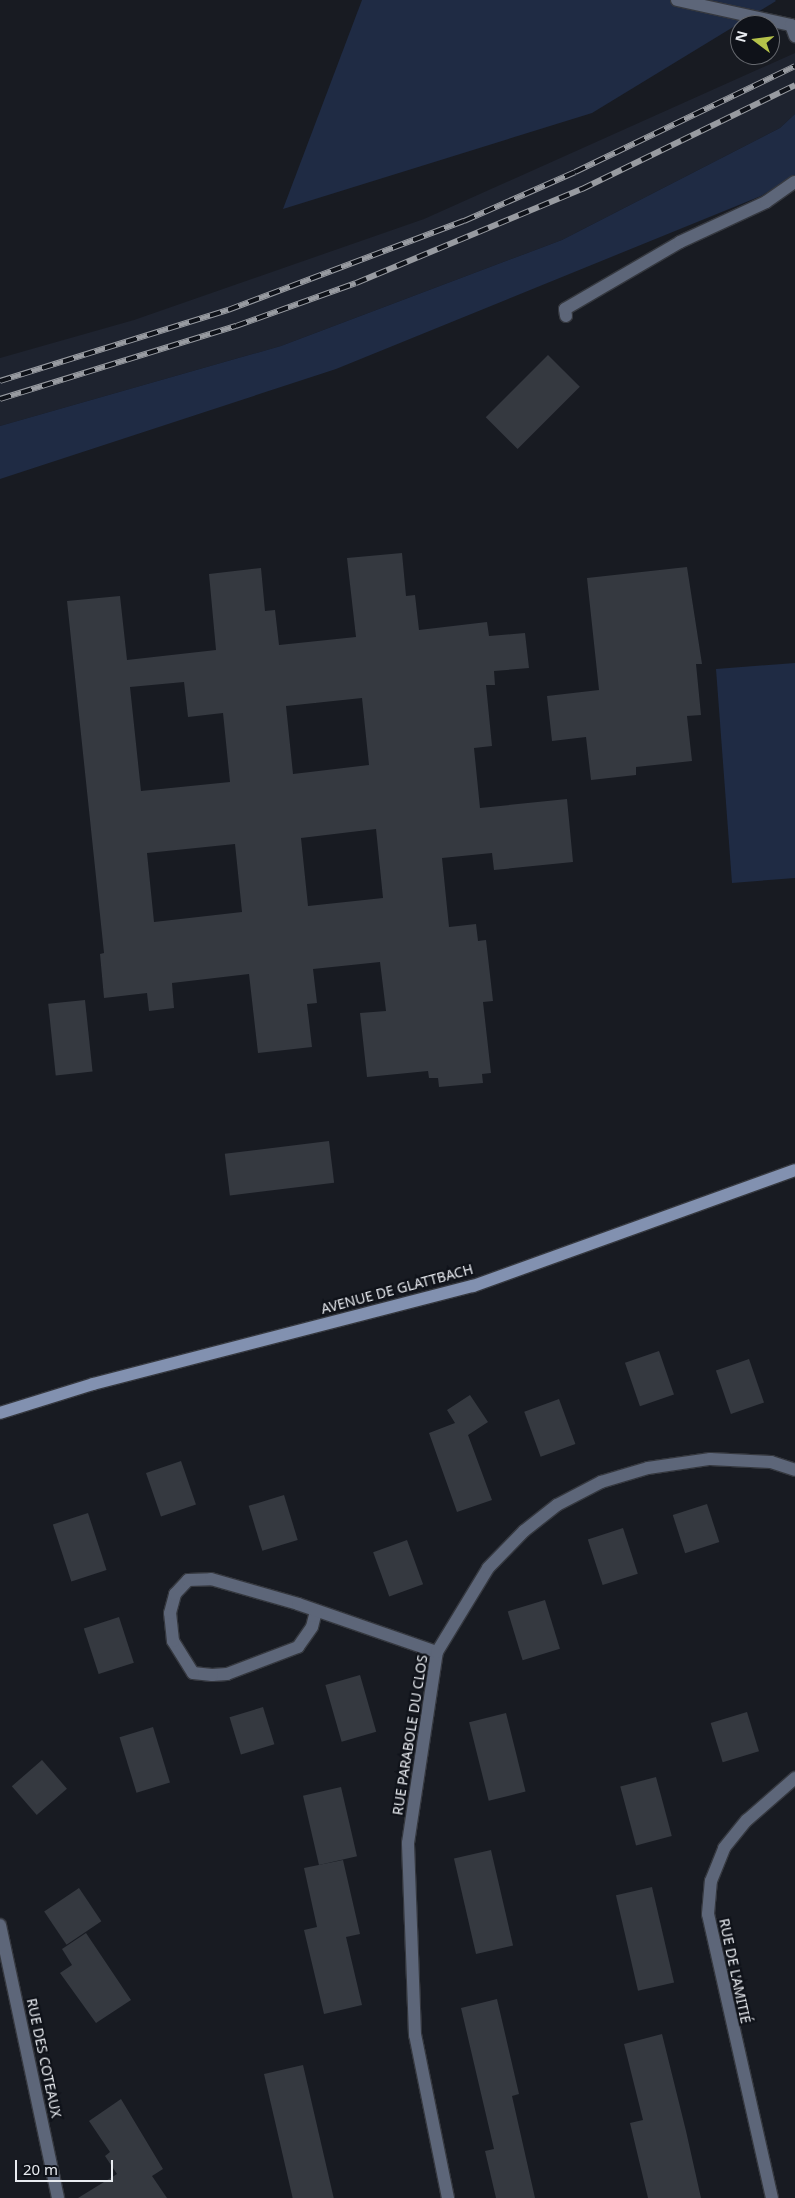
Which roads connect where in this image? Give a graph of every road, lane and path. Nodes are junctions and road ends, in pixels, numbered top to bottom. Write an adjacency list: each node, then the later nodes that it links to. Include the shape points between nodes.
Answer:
1 (677, 0): 2 (street, via 791,24)
2 (795, 36)
3 (795, 182): 4 (street, via 766,202 680,242 565,309)
4 (566, 316)
5 (795, 1170): 6 (street, AVENUE DE GLATTBACH, via 473,1286 93,1384)
6 (0, 1413)
7 (795, 1470): 9 (street, RUE PARABOLE DU CLOS, via 771,1462 710,1459 648,1468 601,1482 556,1505 488,1568)
8 (316, 1611): 8 (street, via 211,1579 188,1580 175,1594 170,1613 173,1641 193,1673 226,1674 298,1648 312,1627); 9 (street)
9 (437, 1652): 13 (street, RUE PARABOLE DU CLOS, via 408,1843 415,2034)
10 (795, 1778): 14 (street, RUE DE L'AMITIÉ, via 747,1820 724,1848 711,1881 708,1914)
11 (0, 1924): 12 (street, RUE DES COTEAUX)
12 (58, 2198)
13 (448, 2198)
14 (772, 2198)

